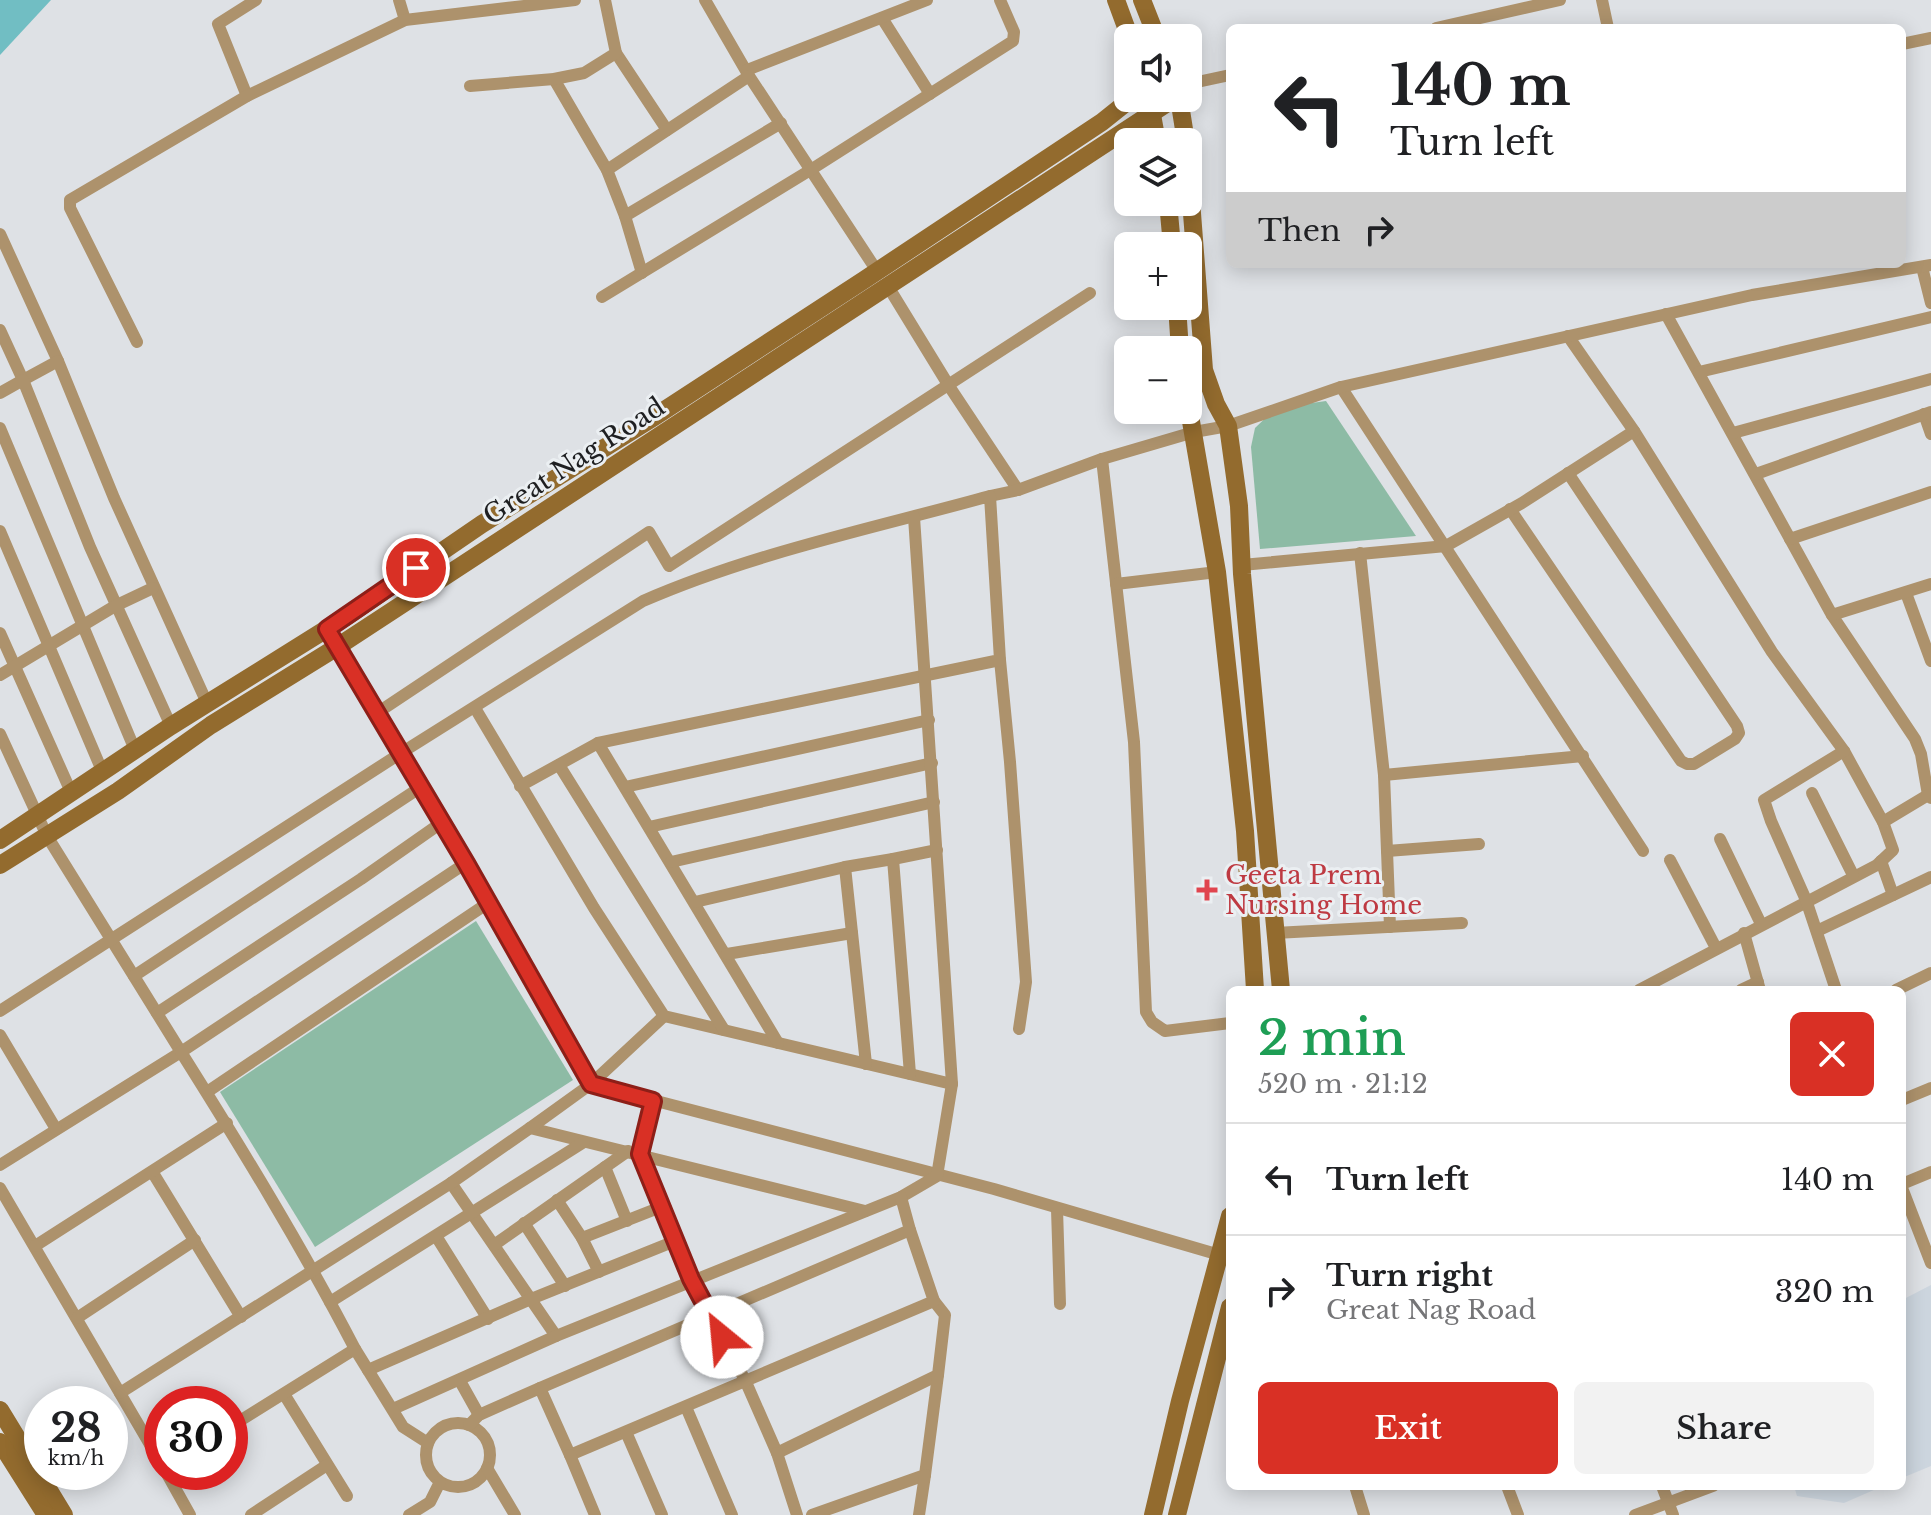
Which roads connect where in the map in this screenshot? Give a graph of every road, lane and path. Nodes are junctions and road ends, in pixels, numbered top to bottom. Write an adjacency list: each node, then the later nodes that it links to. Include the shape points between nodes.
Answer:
1 (256, 0): 27 (street, via 218,24)
2 (399, 0): 13 (street)
3 (575, 0): 13 (street)
4 (605, 0): 20 (street)
5 (705, 0): 21 (street)
6 (927, 0): 12 (street)
7 (1000, 0): 26 (street, via 1013,41)
8 (1116, 0): 14 (main road)
9 (1142, 0): 15 (main road)
10 (1560, 0): 16 (street)
11 (1602, 0): 17 (street)
12 (882, 18): 21 (street); 26 (street)
13 (405, 20): 27 (street)
14 (1125, 24)
15 (1151, 24)
16 (1454, 24)
17 (1607, 24)
18 (1931, 38): 19 (street)
19 (1906, 43)
20 (616, 53): 23 (street, via 584,73); 31 (street)
21 (748, 73): 30 (street); 31 (street)
22 (1226, 76): 24 (street)
23 (554, 79): 25 (street); 33 (street)
24 (1202, 81)
25 (470, 86)
26 (930, 94): 32 (street)
27 (247, 96): 48 (street, via 70,200)
28 (1114, 112): 38 (main road, Great Nag Road)
29 (1140, 112): 40 (main road, Great Nag Road)
30 (781, 123): 32 (street); 34 (street)
31 (667, 130): 33 (street)
32 (812, 169): 38 (street); 39 (street)
33 (607, 170): 34 (street)
34 (625, 216): 39 (street)
35 (1192, 216): 58 (main road, via 1204,370)
36 (0, 234): 49 (street)
37 (1927, 266): 43 (street); 44 (street)
38 (877, 271): 40 (main road); 87 (main road, Great Nag Road)
39 (642, 273): 42 (street)
40 (889, 288): 53 (street); 90 (main road, Great Nag Road)
41 (1090, 293): 53 (street)
42 (602, 297)
43 (1931, 303)
44 (1666, 314): 47 (street); 50 (street)
45 (1931, 317): 50 (street)
46 (0, 330): 52 (street)
47 (1568, 336): 54 (street); 60 (street)
48 (137, 342)
49 (58, 361): 52 (street); 82 (street)
50 (1699, 372): 62 (street)
51 (1931, 379): 62 (street)
52 (23, 380): 55 (street); 84 (street)
53 (949, 386): 67 (street); 77 (street)
54 (1341, 387): 58 (street); 74 (street)
55 (0, 393)
56 (1928, 413): 63 (street); 66 (street)
57 (1192, 424): 61 (main road)
58 (1228, 426): 61 (street); 76 (main road)
59 (0, 428): 86 (street)
60 (1634, 431): 65 (street); 104 (street, via 1772,652)
61 (1194, 432): 64 (street); 78 (main road)
62 (1733, 433): 66 (street)
63 (1931, 434)
64 (1102, 459): 67 (street); 79 (street)
65 (1568, 473): 70 (street); 70 (street, via 1737,726 1735,739 1694,764 1681,761)
66 (1756, 474): 73 (street)
67 (1018, 490): 69 (street)
68 (1931, 492): 73 (street)
69 (990, 496): 71 (street); 91 (street)
70 (1510, 509): 74 (street)
71 (914, 517): 81 (street); 94 (street)
72 (0, 531): 89 (street)
73 (1790, 539): 85 (street)
74 (1446, 546): 75 (street); 106 (street)
75 (1360, 553): 76 (street); 110 (street)
76 (1242, 565): 147 (main road)
77 (669, 566): 81 (street); 98 (street, via 649,532)
78 (1217, 572): 79 (street); 154 (main road, via 1245,831)
79 (1116, 584): 163 (street, via 1134,742 1146,1012 1165,1031)
80 (1931, 584): 83 (street)
81 (679, 586): 97 (street, via 643,601)
82 (153, 588): 84 (street); 96 (street)
83 (1906, 593): 85 (street); 92 (street)
84 (115, 606): 86 (street); 100 (street)
85 (1832, 615): 116 (street, via 1915,739)
86 (84, 624): 89 (street); 103 (street)
87 (327, 629): 90 (main road); 96 (main road, Great Nag Road)
88 (0, 633): 93 (street)
89 (47, 645): 93 (street); 109 (street)
90 (337, 647): 98 (street); 123 (main road, Great Nag Road)
91 (1000, 660): 94 (street); 164 (street, via 1026,982)
92 (1931, 661)
93 (14, 665): 95 (street); 114 (street)
94 (926, 674): 99 (street); 102 (street)
95 (0, 675)
96 (207, 703): 100 (main road, Great Nag Road)
97 (475, 708): 105 (street); 111 (street)
98 (377, 713): 105 (street)
99 (929, 720): 107 (street); 113 (street)
100 (171, 726): 103 (main road, Great Nag Road)
101 (0, 734): 118 (street)
102 (598, 743): 108 (street); 113 (street)
103 (135, 750): 109 (main road, Great Nag Road)
104 (1844, 751): 119 (street); 139 (street, via 1764,800)
105 (401, 753): 112 (street); 149 (street)
106 (1583, 756): 110 (street); 128 (street)
107 (932, 763): 117 (street); 121 (street)
108 (559, 765): 111 (street); 165 (street)
109 (103, 773): 114 (main road, Great Nag Road)
110 (1384, 775): 127 (street)
111 (520, 786): 162 (street)
112 (421, 787): 120 (street); 153 (street)
113 (625, 787): 121 (street)
114 (71, 792): 118 (main road, Great Nag Road)
115 (1812, 793): 136 (street)
116 (1929, 796): 119 (street)
117 (934, 802): 126 (street); 132 (street)
118 (37, 814): 122 (main road, Great Nag Road); 123 (street)
119 (1883, 822): 131 (street, via 1893,850)
120 (441, 823): 133 (street); 161 (street)
121 (649, 827): 132 (street)
122 (1, 835)
123 (47, 836): 134 (main road, Great Nag Road); 149 (street)
124 (1720, 839): 143 (street)
125 (1479, 844): 127 (street)
126 (937, 850): 129 (street); 172 (street)
127 (1387, 851): 144 (street)
128 (1643, 851)
129 (893, 859): 135 (street); 170 (street)
130 (1670, 860): 150 (street)
131 (1881, 861): 136 (street); 138 (street)
132 (671, 862): 140 (street)
133 (466, 863): 141 (street); 168 (street)
134 (0, 865)
135 (845, 867): 140 (street); 146 (street)
136 (1853, 875): 139 (street)
137 (1931, 877): 138 (street)
138 (1893, 895): 145 (street)
139 (1806, 900): 143 (street); 145 (street)
140 (695, 902): 151 (street)
141 (488, 903): 171 (street); 174 (street)
142 (1462, 923): 144 (street)
143 (1761, 924): 148 (street)
144 (1390, 927): 147 (street)
145 (1817, 931): 158 (street)
146 (852, 933): 151 (street); 169 (street)
147 (1275, 933): 155 (main road)
148 (1744, 933): 150 (street); 157 (street)
149 (111, 939): 153 (street); 160 (street)
150 (1716, 948): 156 (street)
151 (727, 954): 167 (street)
152 (1931, 973): 159 (street)
153 (134, 976): 161 (street)
154 (1255, 986)
155 (1281, 986)
156 (1646, 986)
157 (1759, 986)
158 (1835, 986)
159 (1904, 986)
160 (0, 1011)
161 (157, 1013): 168 (street)
162 (664, 1016): 165 (street); 171 (street)
163 (1226, 1023)
164 (1019, 1029)
165 (724, 1030): 167 (street)
166 (0, 1035): 179 (street)
167 (778, 1043): 169 (street)
168 (181, 1052): 174 (street); 179 (street)
169 (866, 1064): 170 (street)
170 (910, 1074): 172 (street)
171 (591, 1084): 176 (street); 178 (street)
172 (952, 1084): 186 (street)
173 (1931, 1088): 175 (street)
174 (207, 1092): 177 (street)
175 (1906, 1098)
176 (653, 1101): 181 (street); 186 (street)
177 (227, 1123): 185 (street); 208 (street)
178 (530, 1128): 180 (street); 187 (street)
179 (56, 1129): 182 (street)
180 (584, 1142): 181 (street); 196 (street)
181 (634, 1153): 183 (street); 193 (street); 195 (street)
182 (0, 1165)
183 (605, 1167): 192 (street); 197 (street)
184 (1931, 1172): 188 (street)
185 (153, 1173): 202 (street); 205 (street)
186 (937, 1176): 191 (street); 194 (street)
187 (451, 1183): 196 (street); 208 (street)
188 (1906, 1184)
189 (0, 1188): 205 (street)
190 (1906, 1196): 207 (street)
191 (901, 1197): 195 (street); 199 (street)
192 (557, 1200): 198 (street); 201 (street)
193 (661, 1207): 197 (street); 203 (street)
194 (1057, 1209): 206 (street); 215 (street)
195 (866, 1211): 210 (street)
196 (472, 1214): 200 (street); 204 (street)
197 (627, 1221): 201 (street)
198 (524, 1223): 204 (street); 211 (street)
199 (910, 1230): 213 (street); 216 (street)
200 (436, 1236): 214 (street); 219 (street)
201 (582, 1238): 209 (street)
202 (195, 1240): 217 (street); 218 (street)
203 (675, 1241): 209 (street); 210 (street)
204 (494, 1245): 212 (street)
205 (35, 1246): 218 (street)
206 (1225, 1257): 267 (main road, via 1184,1387)
207 (1930, 1257)
208 (313, 1271): 214 (street); 217 (street)
209 (599, 1272): 211 (street)
210 (691, 1279): 216 (street); 221 (street)
211 (565, 1286): 212 (street)
212 (531, 1299): 219 (street); 221 (street)
213 (934, 1301): 224 (street, via 945,1315); 225 (street)
214 (330, 1302): 222 (street)
215 (1060, 1304)
216 (711, 1315): 225 (street); 229 (street)
217 (241, 1317): 228 (street)
218 (77, 1318): 227 (street)
219 (488, 1319): 223 (street)
220 (1226, 1323): 268 (main road)
221 (556, 1336): 226 (street)
222 (355, 1349): 223 (street); 230 (street)
223 (368, 1370): 233 (street)
224 (938, 1375): 241 (street); 245 (street)
225 (745, 1380): 232 (street); 241 (street)
226 (460, 1381): 233 (street); 236 (street)
227 (116, 1386)
228 (128, 1388)
229 (540, 1388): 236 (street); 242 (street)
230 (284, 1394): 235 (street); 243 (street)
231 (128, 1407): 238 (street)
232 (686, 1407): 237 (street); 263 (street)
233 (393, 1409): 240 (street, via 410,1433)
234 (1, 1413): 256 (main road)
235 (248, 1416)
236 (474, 1420): 240 (street, via 443,1426); 244 (street, via 488,1443)
237 (626, 1432): 242 (street); 262 (street)
238 (144, 1434)
239 (0, 1442): 255 (main road)
240 (428, 1443): 246 (street, via 426,1463)
241 (777, 1453): 264 (street)
242 (570, 1455): 261 (street)
243 (327, 1465): 252 (street); 258 (street)
244 (487, 1468): 246 (street, via 467,1486); 260 (street)
245 (925, 1475): 265 (street); 266 (street)
246 (440, 1482): 259 (street, via 430,1502)
247 (176, 1490): 257 (street)
248 (1356, 1490): 269 (street)
249 (1508, 1490): 254 (street)
250 (1664, 1490): 253 (street)
251 (1706, 1490): 253 (street)
252 (347, 1496)
253 (1671, 1510): 270 (street)
254 (1515, 1514)
255 (46, 1515)
256 (64, 1515)
257 (190, 1515)
258 (251, 1515)
259 (409, 1515)
260 (515, 1515)
261 (595, 1515)
262 (662, 1515)
263 (732, 1515)
264 (797, 1515)
265 (812, 1515)
266 (919, 1515)
267 (1153, 1515)
268 (1177, 1515)
269 (1364, 1515)
270 (1635, 1515)

